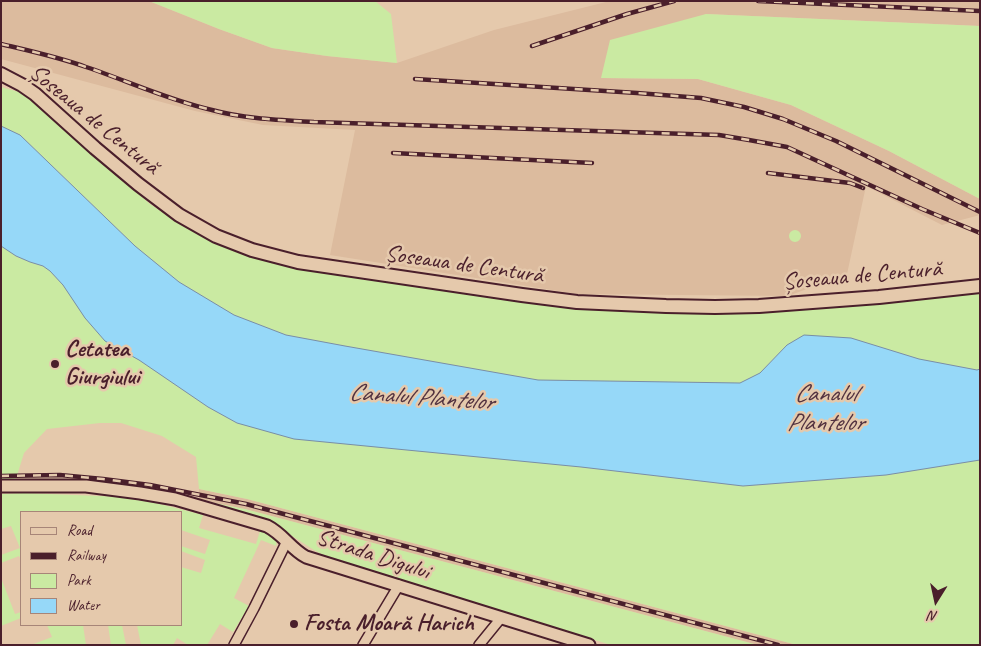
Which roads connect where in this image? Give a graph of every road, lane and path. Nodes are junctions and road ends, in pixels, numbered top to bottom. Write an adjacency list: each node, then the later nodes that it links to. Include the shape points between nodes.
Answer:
1 (1, 74): 2 (main road, Șoseaua de Centură, via 35,94 178,215 216,236 298,262 577,302 666,306 759,306)
2 (980, 286)
3 (1, 486): 4 (street, Strada Digului, via 86,486 175,499 267,526)
4 (286, 541): 5 (street, Strada Digului, via 306,557); 7 (street)
5 (399, 585): 6 (street, Strada Digului); 8 (street)
6 (501, 618): 9 (street); 10 (street, Strada Digului)
7 (234, 645)
8 (363, 645)
9 (479, 645)
10 (589, 645)

